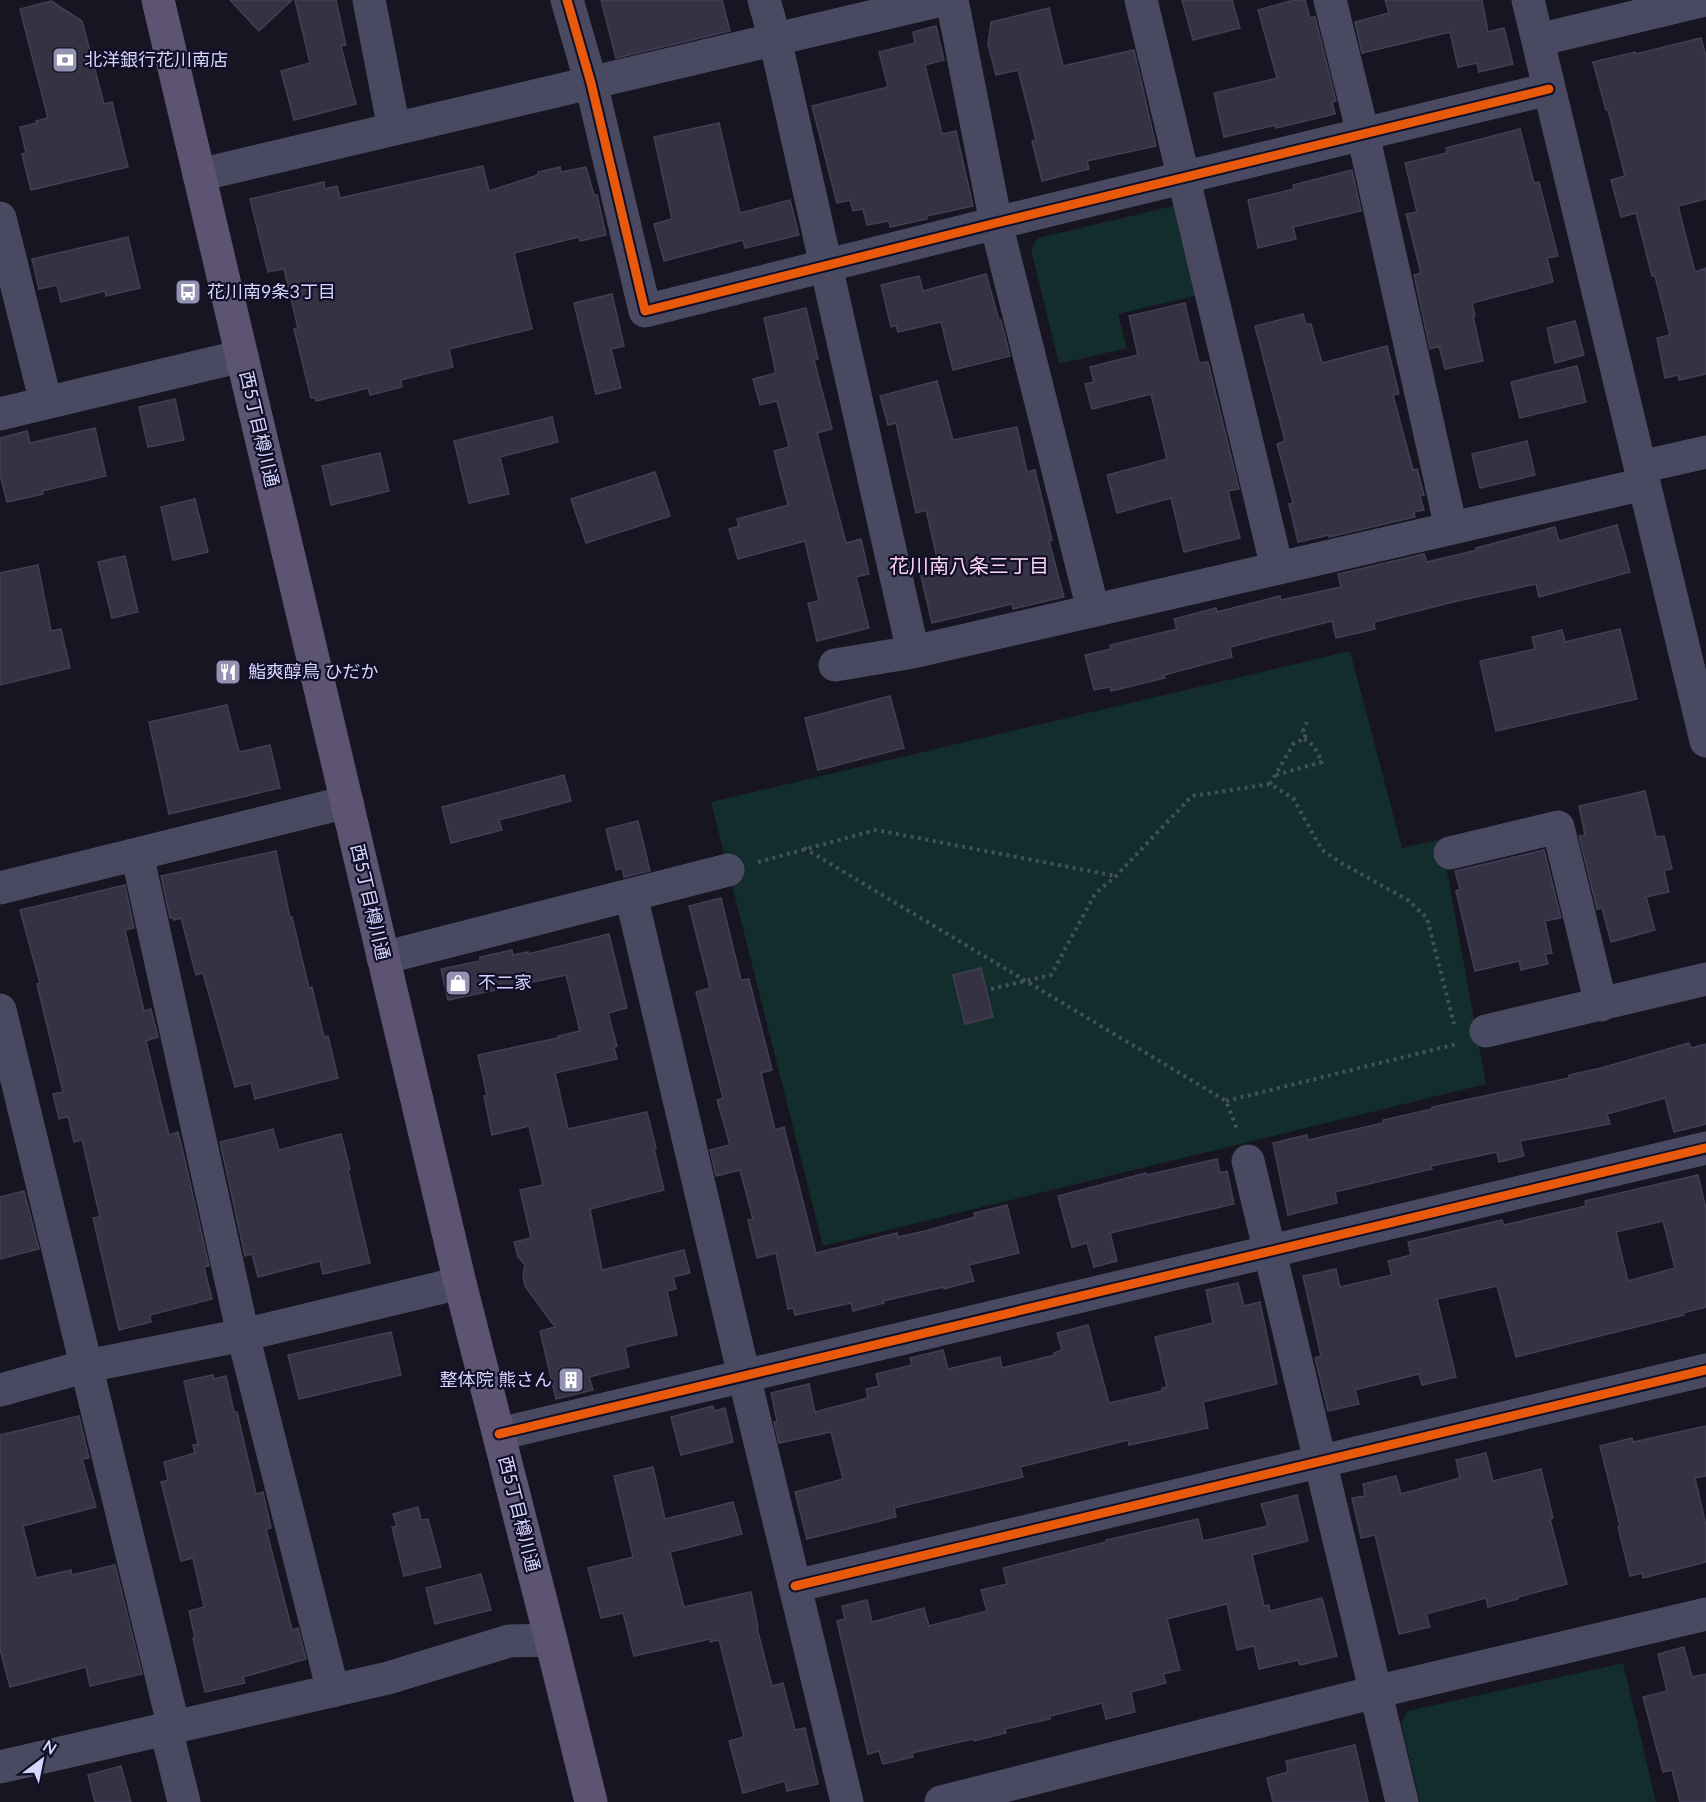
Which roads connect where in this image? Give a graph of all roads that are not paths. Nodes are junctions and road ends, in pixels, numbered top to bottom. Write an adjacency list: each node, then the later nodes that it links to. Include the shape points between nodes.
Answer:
1 (158, 0): 17 (main road, 西5丁目樽川通)
2 (369, 0): 15 (street)
3 (567, 0): 13 (street)
4 (764, 0): 11 (street)
5 (942, 0): 11 (street)
6 (952, 0): 20 (street)
7 (1141, 0): 18 (street)
8 (1330, 0): 16 (street)
9 (1528, 0): 12 (street)
10 (1706, 0): 12 (street)
11 (775, 39): 13 (street); 21 (street)
12 (1538, 40): 14 (street)
13 (591, 83): 15 (street); 21 (street, via 645,311)
14 (1549, 89): 16 (street); 26 (street)
15 (394, 129): 17 (street)
16 (1363, 134): 18 (street); 27 (street)
17 (199, 175): 22 (main road, 西5丁目樽川通)
18 (1185, 177): 20 (street); 28 (street)
19 (0, 218): 23 (street)
20 (996, 223): 21 (street); 29 (street)
21 (825, 265): 30 (street)
22 (242, 356): 23 (street); 33 (main road, 西5丁目樽川通)
23 (46, 404): 24 (street)
24 (0, 414)
25 (1706, 452): 26 (street)
26 (1642, 476): 27 (street); 32 (street)
27 (1451, 528): 28 (street)
28 (1277, 568): 29 (street)
29 (1093, 610): 30 (street)
30 (913, 652): 31 (street)
31 (835, 665)
32 (1706, 741)
33 (347, 802): 35 (street); 39 (main road, 西5丁目樽川通)
34 (1450, 853): 41 (street, via 1558,827)
35 (137, 854): 37 (street); 48 (street)
36 (728, 870): 38 (street)
37 (0, 888)
38 (631, 895): 39 (street); 51 (street)
39 (383, 958): 47 (main road, 西5丁目樽川通)
40 (1706, 979): 41 (street)
41 (1601, 1005): 43 (street)
42 (2, 1024): 49 (street)
43 (1467, 1036)
44 (1706, 1148): 46 (street)
45 (1248, 1161): 46 (street)
46 (1271, 1251): 51 (street); 54 (street)
47 (460, 1283): 48 (street); 53 (main road, 西5丁目樽川通)
48 (243, 1335): 49 (street); 58 (street)
49 (87, 1366): 52 (street); 60 (street)
50 (1706, 1370): 54 (street)
51 (744, 1376): 53 (street); 55 (street)
52 (0, 1390)
53 (499, 1434): 57 (main road, 西5丁目樽川通)
54 (1321, 1461): 55 (street); 59 (street)
55 (795, 1586): 64 (street)
56 (1706, 1614): 59 (street)
57 (551, 1640): 58 (street, via 509,1641); 63 (main road, 西5丁目樽川通)
58 (333, 1691): 60 (street)
59 (1376, 1692): 65 (street); 66 (street)
60 (170, 1728): 61 (street); 62 (street)
61 (0, 1767)
62 (184, 1802)
63 (591, 1802)
64 (848, 1802)
65 (941, 1802)
66 (1402, 1802)

